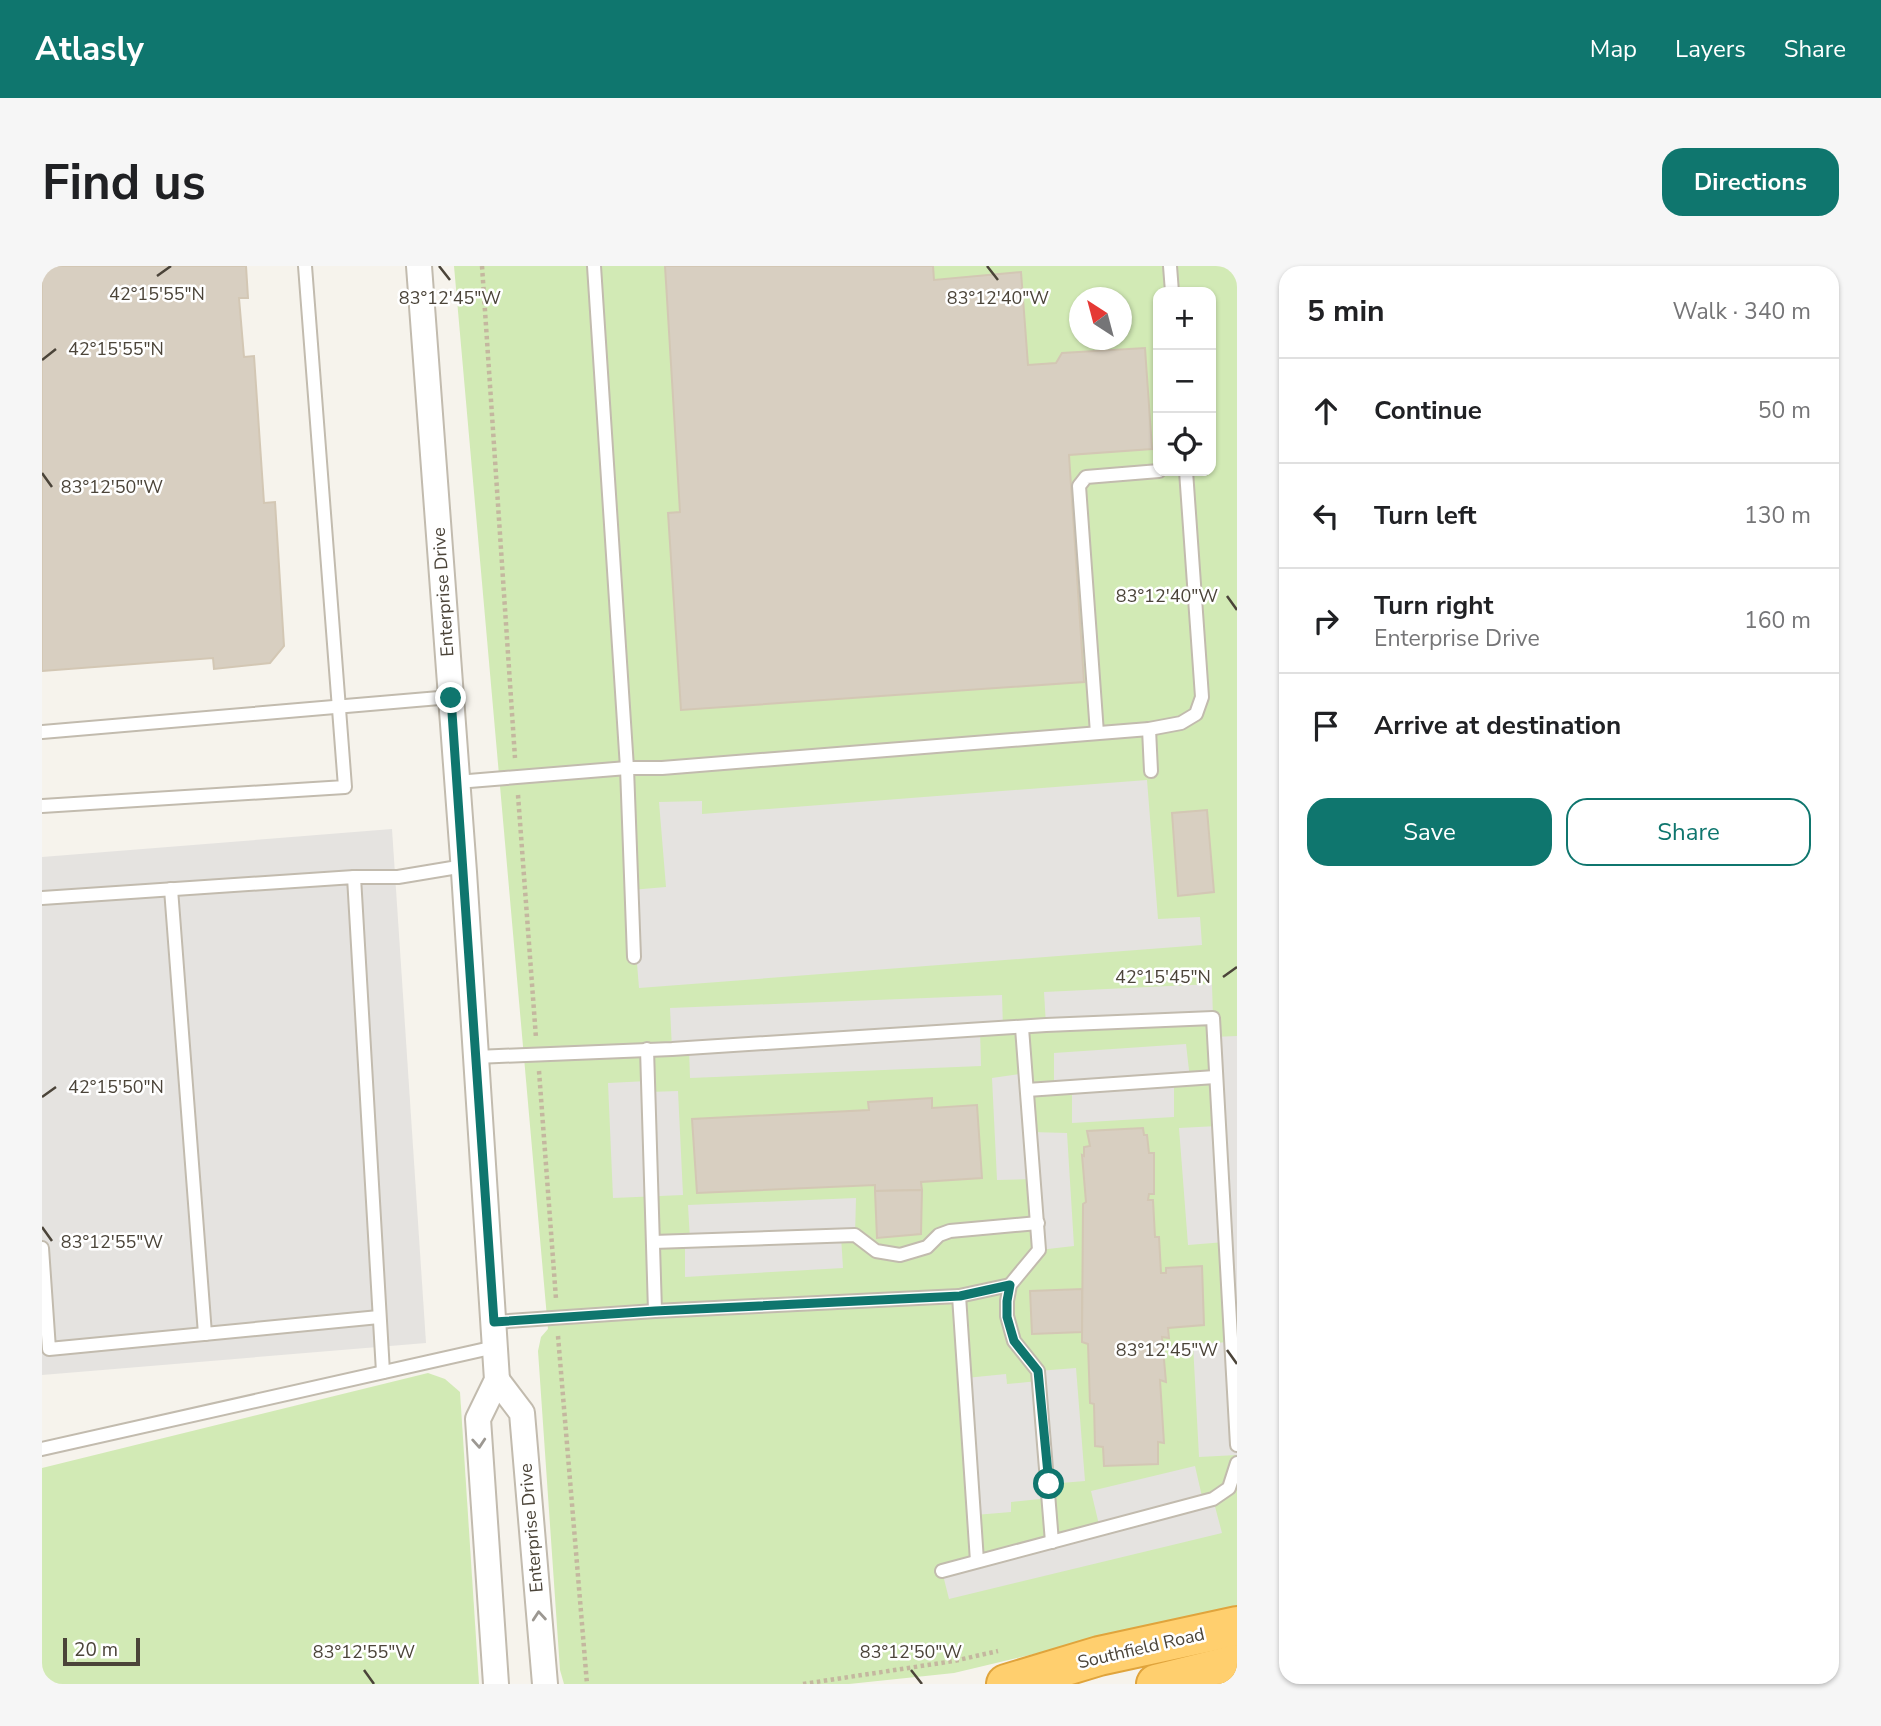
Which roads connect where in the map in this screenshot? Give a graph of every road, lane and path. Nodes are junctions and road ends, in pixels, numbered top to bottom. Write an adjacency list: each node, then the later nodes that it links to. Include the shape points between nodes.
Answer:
1 (305, 266): 9 (lane)
2 (419, 266): 8 (street, Enterprise Drive)
3 (594, 266): 13 (lane)
4 (1170, 266): 5 (lane)
5 (1172, 287)
6 (1153, 471): 12 (lane, via 1086,477 1079,486)
7 (1186, 476): 10 (lane, via 1202,698 1196,715)
8 (451, 698): 9 (lane); 15 (street, Enterprise Drive)
9 (339, 707): 11 (lane); 16 (lane, via 345,786)
10 (1149, 729): 12 (lane); 14 (lane)
11 (42, 732)
12 (1097, 733): 13 (lane)
13 (627, 768): 15 (lane); 21 (lane)
14 (1151, 771)
15 (457, 782): 17 (street, Enterprise Drive)
16 (42, 806)
17 (464, 866): 18 (lane, via 398,877); 24 (street, Enterprise Drive)
18 (354, 877): 19 (lane); 33 (lane)
19 (171, 889): 20 (lane); 36 (lane)
20 (42, 898)
21 (634, 957)
22 (1022, 1028): 23 (lane); 25 (lane, via 1213,1018); 26 (lane)
23 (647, 1049): 24 (lane); 28 (lane)
24 (476, 1057): 37 (street, Enterprise Drive)
25 (1215, 1077): 26 (lane); 40 (lane)
26 (1027, 1090): 27 (lane)
27 (1038, 1223): 28 (lane, via 950,1231 927,1247 900,1255 876,1251 855,1235); 30 (lane, via 1039,1250)
28 (653, 1242): 32 (lane)
29 (42, 1248): 35 (lane)
30 (1010, 1285): 31 (lane); 43 (lane, via 1007,1317 1014,1341 1038,1371)
31 (960, 1296): 32 (lane); 44 (lane)
32 (655, 1311): 37 (lane)
33 (379, 1317): 36 (lane); 38 (lane)
34 (557, 1328): 51 (path)
35 (45, 1333): 36 (lane, via 49,1349)
36 (205, 1334)
37 (494, 1335): 38 (lane); 39 (street, Enterprise Drive)
38 (383, 1372): 41 (lane)
39 (497, 1380): 49 (street, Enterprise Drive, one-way to 49, via 478,1419); 50 (street, Enterprise Drive, one-way to 39, via 522,1413)
40 (1237, 1445)
41 (42, 1449)
42 (1237, 1463): 43 (lane, via 1229,1488 1213,1499)
43 (1052, 1542): 44 (lane)
44 (977, 1562): 45 (lane)
45 (942, 1571)
46 (1237, 1626): 48 (highway, Southfield Road, via 1099,1656)
47 (1237, 1664): 53 (highway)
48 (1007, 1666): 52 (path, via 954,1661)
49 (496, 1684)
50 (545, 1684)
51 (587, 1684)
52 (803, 1684)
53 (1156, 1684)

